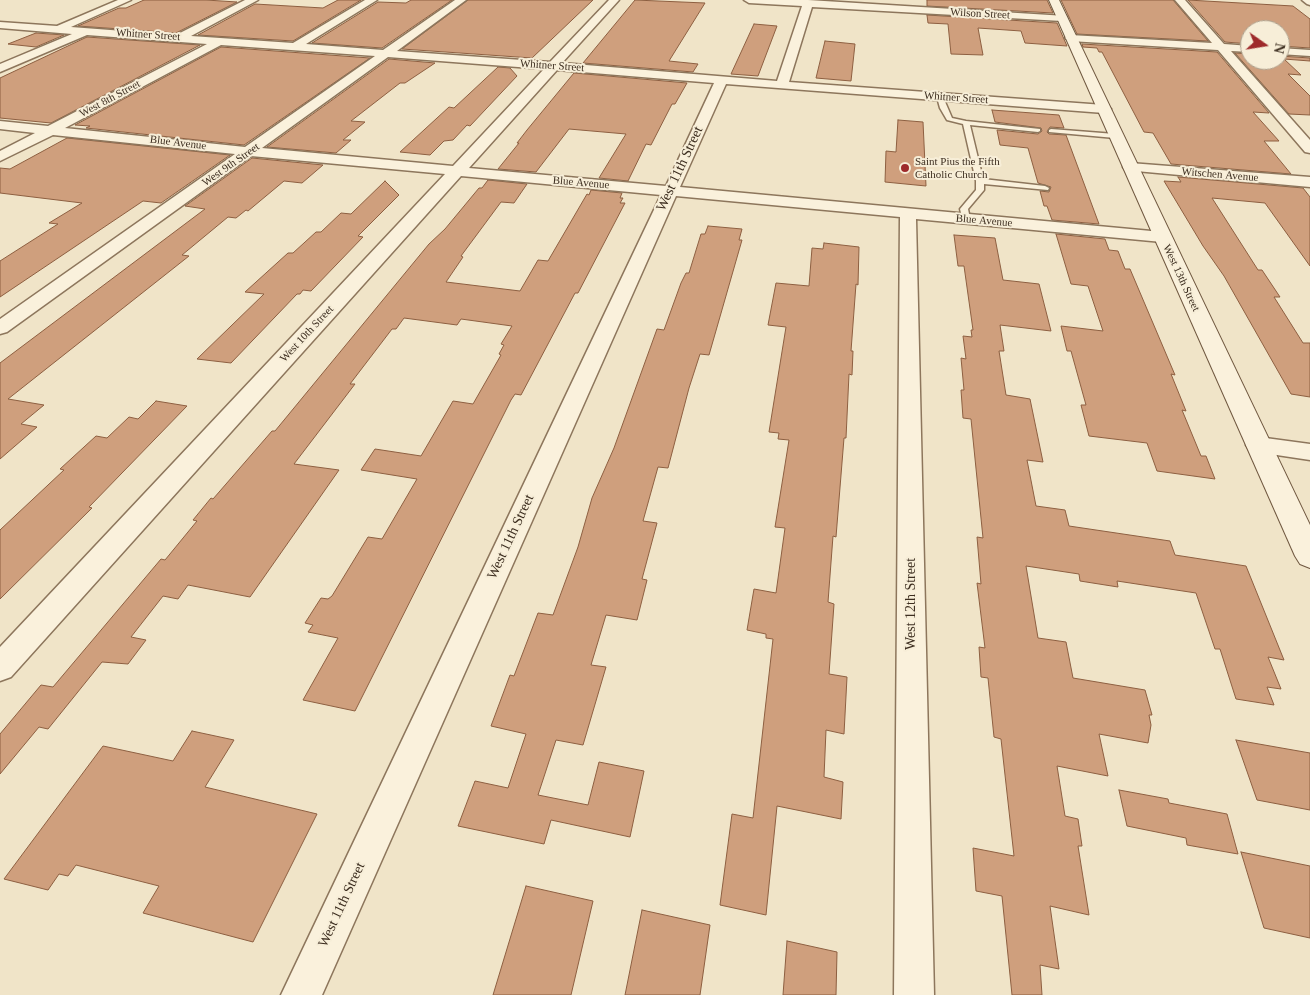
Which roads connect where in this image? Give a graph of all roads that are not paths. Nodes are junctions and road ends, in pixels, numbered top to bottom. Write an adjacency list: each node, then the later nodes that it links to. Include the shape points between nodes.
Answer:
1 (126, 0): 17 (street)
2 (253, 0): 19 (street)
3 (372, 0): 22 (street)
4 (461, 0): 27 (street, West 9th Street)
5 (614, 0): 28 (street, West 10th Street)
6 (748, 0): 12 (street, Wilson Street)
7 (960, 0): 14 (street)
8 (1054, 0): 15 (street, West 13th Street)
9 (1180, 0): 23 (street)
10 (1307, 0): 11 (street)
11 (1310, 2)
12 (808, 3): 13 (street, Wilson Street); 31 (street)
13 (863, 3): 14 (street, Wilson Street)
14 (962, 12): 15 (street, Wilson Street)
15 (1062, 18): 20 (street, West 13th Street)
16 (0, 24): 17 (street, Whitner Street)
17 (57, 29): 18 (street, Whitner Street)
18 (87, 31): 19 (street, Whitner Street); 29 (street)
19 (178, 38): 21 (street, Whitner Street)
20 (1070, 38): 23 (street); 33 (street, West 13th Street)
21 (220, 41): 22 (street, Whitner Street); 36 (street, West 8th Street)
22 (296, 46): 27 (street, Whitner Street)
23 (1221, 47): 24 (street); 40 (street)
24 (1240, 48)
25 (1290, 52): 26 (street)
26 (1310, 53)
27 (386, 54): 28 (street, Whitner Street); 41 (street, West 9th Street)
28 (553, 66): 30 (street, Whitner Street); 44 (street, West 10th Street)
29 (0, 68)
30 (722, 80): 31 (street, Whitner Street); 48 (street, West 11th Street)
31 (782, 85): 32 (street, Whitner Street)
32 (940, 97): 33 (street, Whitner Street); 34 (lane, via 949,119)
33 (1104, 109): 39 (street, West 13th Street)
34 (966, 123): 37 (lane); 45 (lane)
35 (0, 125): 36 (street, Blue Avenue)
36 (52, 130): 41 (street, Blue Avenue); 42 (street, West 8th Street)
37 (1038, 130)
38 (1051, 131): 39 (lane)
39 (1115, 136): 43 (street, West 13th Street)
40 (1310, 149)
41 (250, 151): 44 (street, Blue Avenue); 52 (street, West 9th Street)
42 (0, 157)
43 (1130, 167): 46 (street, Witschen Avenue); 51 (street, West 13th Street)
44 (457, 171): 48 (street, Blue Avenue); 56 (street, West 10th Street)
45 (980, 181): 47 (lane); 50 (lane, via 980,190 964,209)
46 (1310, 182)
47 (1045, 188)
48 (670, 192): 49 (street, Blue Avenue); 57 (street, West 11th Street)
49 (908, 214): 50 (street, Blue Avenue); 58 (street, West 12th Street)
50 (966, 219): 51 (street, Blue Avenue)
51 (1162, 237): 53 (street, West 13th Street)
52 (5, 321)
53 (1258, 445): 54 (street); 55 (street, West 13th Street)
54 (1310, 452)
55 (1310, 556)
56 (0, 668)
57 (301, 995)
58 (914, 995)

